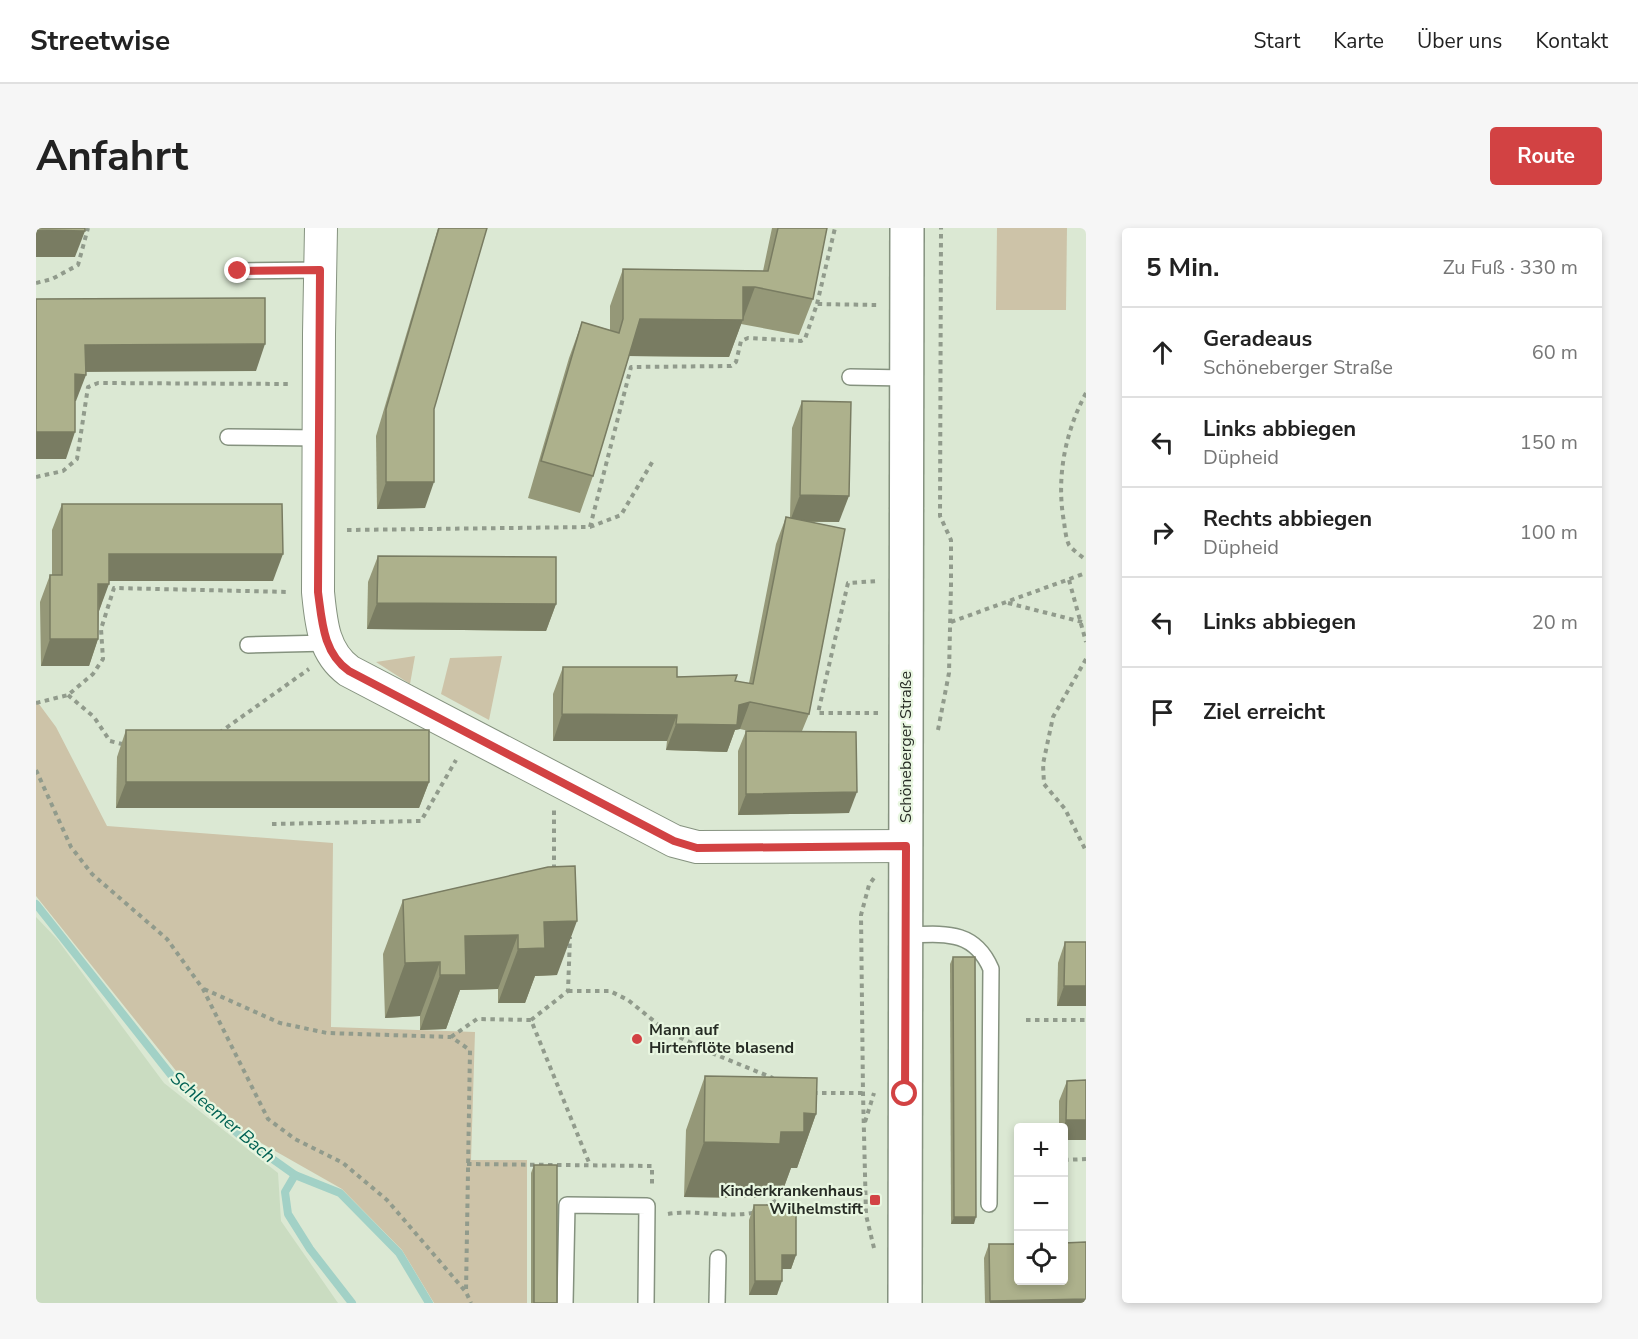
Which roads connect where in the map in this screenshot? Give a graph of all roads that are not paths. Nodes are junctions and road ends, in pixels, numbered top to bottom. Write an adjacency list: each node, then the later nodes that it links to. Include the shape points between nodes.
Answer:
1 (321, 228): 3 (street)
2 (907, 228): 6 (street, Schöneberger Straße)
3 (320, 270): 4 (lane); 8 (street)
4 (238, 271)
5 (850, 376): 6 (lane)
6 (906, 378): 11 (street, Schöneberger Straße)
7 (228, 437): 8 (lane)
8 (320, 438): 10 (street, via 318,592 322,627)
9 (249, 645): 10 (lane)
10 (330, 648): 11 (street, via 339,664 349,671 674,841 697,848)
11 (906, 846): 12 (street, Schöneberger Straße)
12 (906, 935): 13 (lane, via 949,934 965,939 979,949 991,969); 18 (street, Schöneberger Straße)
13 (989, 1204)
14 (718, 1258): 17 (lane)
15 (565, 1303): 16 (lane, via 567,1205 647,1206)
16 (646, 1303)
17 (717, 1303)
18 (905, 1303)

